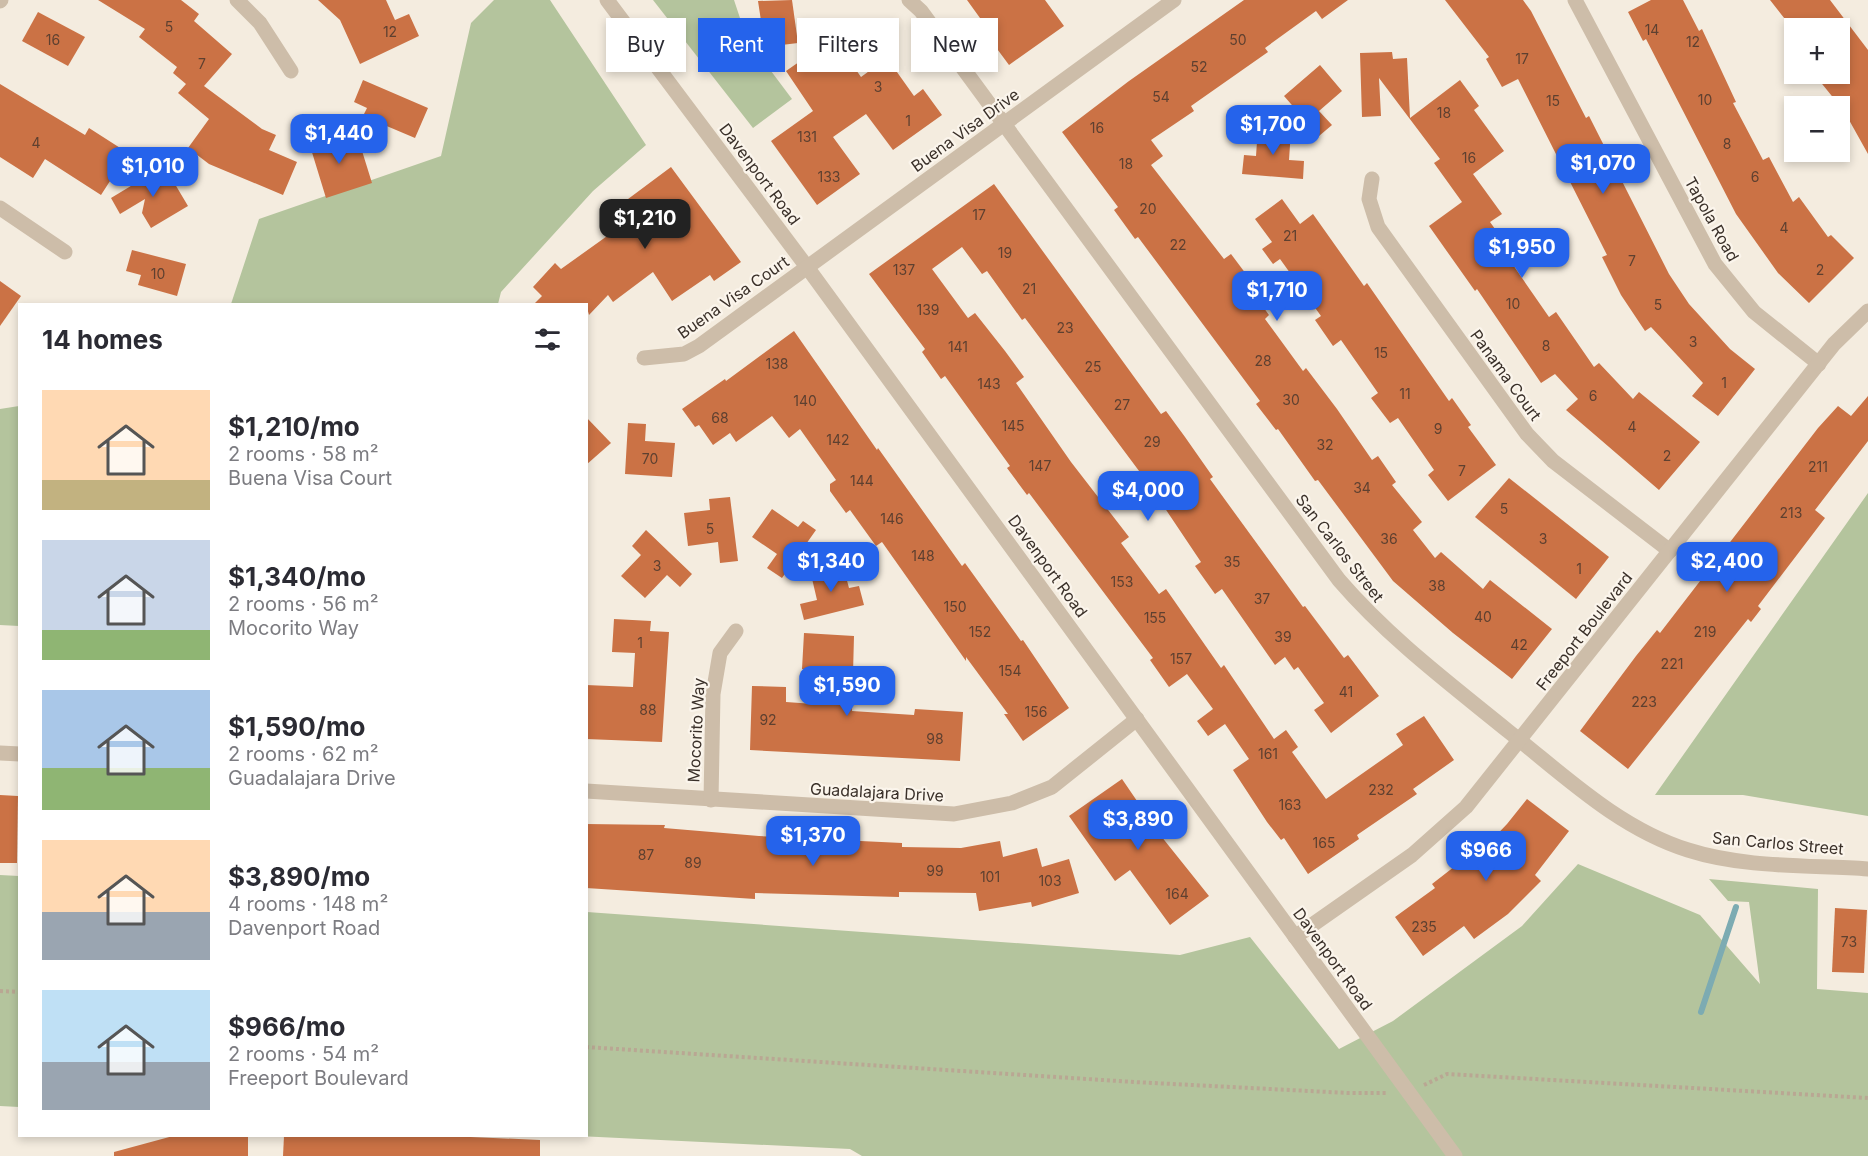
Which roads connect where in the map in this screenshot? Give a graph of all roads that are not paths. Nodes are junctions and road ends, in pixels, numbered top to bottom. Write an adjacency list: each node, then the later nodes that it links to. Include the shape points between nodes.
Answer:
1 (237, 0): 6 (street, via 260,22)
2 (607, 0): 11 (street, Davenport Road)
3 (909, 0): 7 (street, San Carlos Street)
4 (1174, 0): 7 (street, Buena Visa Drive)
5 (1575, 0): 14 (street, Tapola Road, via 1715,264 1754,312)
6 (291, 71)
7 (1004, 123): 11 (street, Buena Visa Drive); 18 (street, San Carlos Street, via 1339,580 1397,641)
8 (1372, 179): 15 (street, Panama Court, via 1370,199 1378,227 1527,434 1553,461)
9 (0, 208): 10 (street)
10 (65, 252)
11 (807, 267): 13 (street, Buena Visa Court, via 699,346 684,354); 17 (street, Davenport Road)
12 (1868, 311): 14 (street, Freeport Boulevard)
13 (644, 358)
14 (1819, 364): 15 (street, Freeport Boulevard)
15 (1670, 551): 18 (street, Freeport Boulevard)
16 (736, 631): 22 (street, Mocorito Way, via 720,653 713,694)
17 (1137, 719): 22 (street, Guadalajara Drive, via 1052,787 1000,806 954,814); 24 (street, Davenport Road)
18 (1520, 741): 23 (street, San Carlos Street, via 1594,800 1663,842 1737,861); 24 (street, Freeport Boulevard, via 1467,807 1447,825 1412,855)
19 (0, 753): 20 (street)
20 (18, 754)
21 (588, 791): 22 (street, Guadalajara Drive)
22 (711, 800)
23 (1868, 869)
24 (1295, 937): 25 (street, Davenport Road)
25 (1455, 1156)

